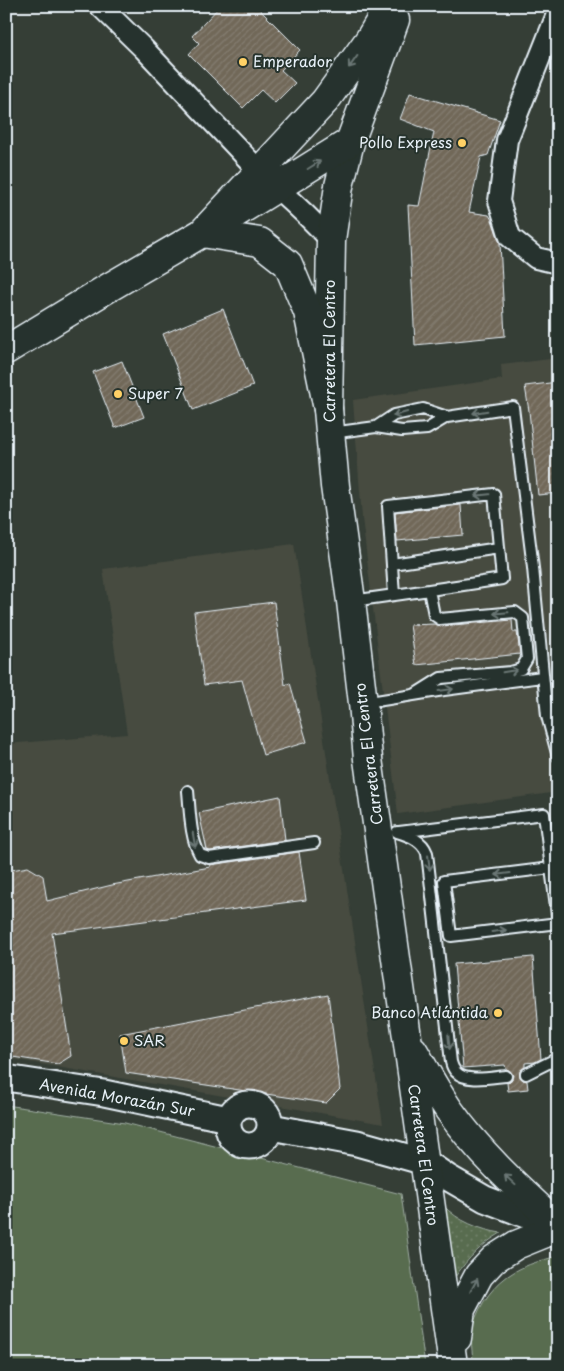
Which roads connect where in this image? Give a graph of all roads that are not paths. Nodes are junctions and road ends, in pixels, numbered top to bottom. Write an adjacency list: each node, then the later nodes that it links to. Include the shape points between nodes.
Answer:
1 (100, 6): 6 (street)
2 (389, 6): 6 (main road, one-way to 6, via 369,40)
3 (400, 6): 5 (main road, Carretera El Centro)
4 (558, 12): 9 (street, via 507,140 499,201 510,237 536,258)
5 (350, 142): 6 (main road, one-way to 5); 8 (main road, Carretera El Centro)
6 (268, 180): 7 (main road); 8 (street)
7 (202, 233): 10 (main road); 12 (main road, via 260,242 288,264 308,312)
8 (331, 240): 12 (main road, Carretera El Centro)
9 (558, 263)
10 (6, 350)
11 (447, 417): 13 (lane, via 427,428 402,431); 13 (lane, one-way to 13, via 423,408 394,415); 19 (lane, one-way to 11, via 514,407)
12 (329, 421): 13 (lane); 18 (main road, Carretera El Centro)
13 (376, 427)
14 (499, 548): 15 (lane); 15 (lane, one-way to 15, via 494,494 388,506); 16 (lane, via 502,579)
15 (392, 564): 17 (lane)
16 (429, 590): 17 (lane); 20 (lane, one-way to 16, via 441,678 511,672 521,669 528,659 523,618 515,612 440,619 434,615)
17 (394, 595): 18 (lane)
18 (351, 601): 21 (main road, Carretera El Centro)
19 (542, 677): 20 (lane, one-way to 19); 22 (lane, via 547,716)
20 (414, 695): 21 (lane)
21 (363, 703): 24 (main road, Carretera El Centro, via 368,759)
22 (558, 757)
23 (188, 791): 25 (lane, one-way to 25, via 196,848 200,855 209,858)
24 (388, 833): 26 (lane, via 544,814); 28 (main road, Carretera El Centro); 31 (lane, one-way to 31, via 414,838 427,853 454,1071 470,1078)
25 (314, 843)
26 (551, 868): 27 (lane); 27 (lane, one-way to 27, via 444,881 451,936)
27 (558, 923)
28 (407, 1040): 33 (main road, Carretera El Centro); 34 (main road, one-way to 28, via 503,1174 448,1110)
29 (558, 1058): 30 (lane)
30 (526, 1074)
31 (506, 1076)
32 (6, 1078): 33 (street, Avenida Morazán Sur, via 104,1093 228,1119 229,1133 245,1147 259,1144 269,1134 270,1127 357,1144)
33 (425, 1162): 34 (street, Avenida Morazán Sur, via 485,1199); 35 (main road, Carretera El Centro)
34 (558, 1227): 35 (main road, one-way to 34, via 461,1309 479,1275 494,1259 516,1245)
35 (453, 1365)

